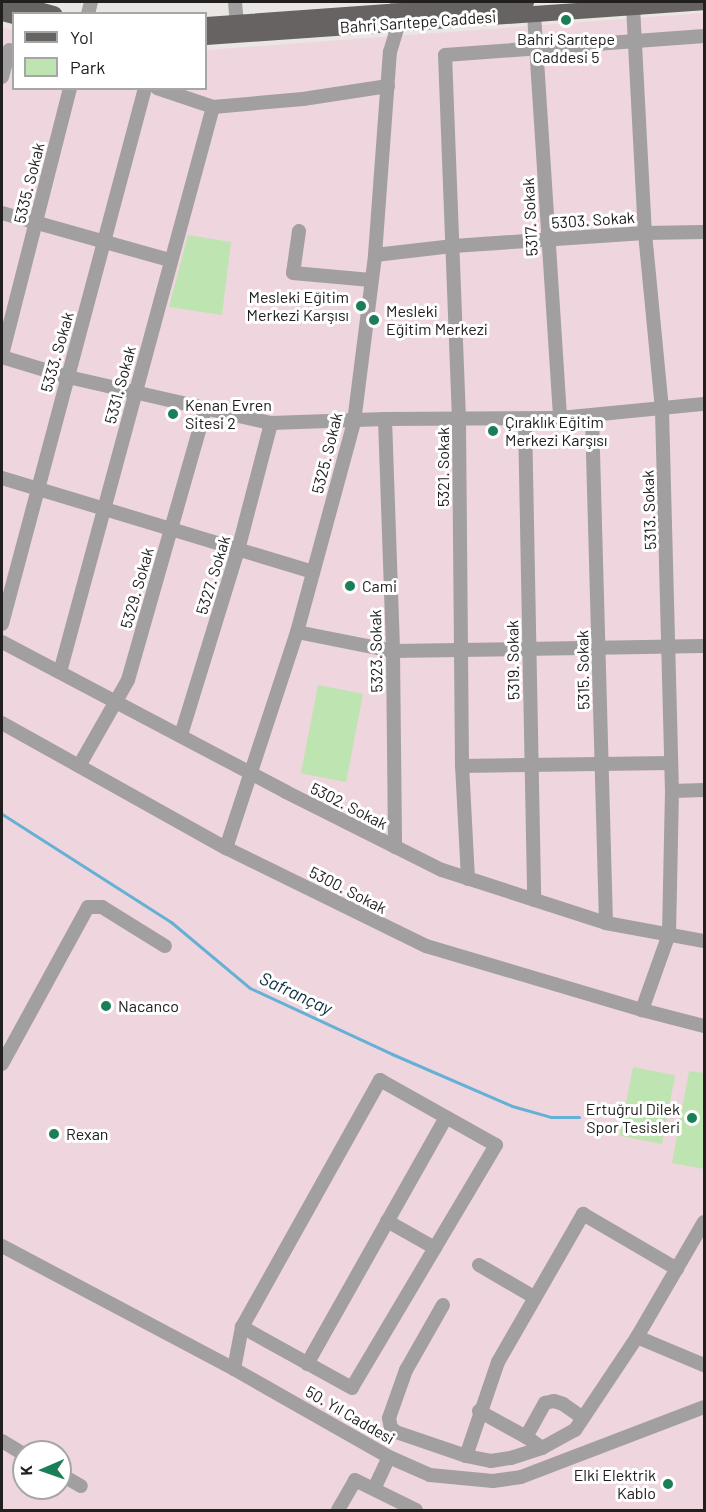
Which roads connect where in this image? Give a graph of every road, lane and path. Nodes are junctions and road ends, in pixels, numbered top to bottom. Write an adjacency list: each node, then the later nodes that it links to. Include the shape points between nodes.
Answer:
1 (10, 2): 6 (main road)
2 (235, 2): 8 (street)
3 (703, 2): 4 (main road, Bahri Sarıtepe Caddesi)
4 (633, 6): 5 (main road, Bahri Sarıtepe Caddesi); 12 (street, 5313. Sokak)
5 (530, 8): 7 (main road, Bahri Sarıtepe Caddesi); 13 (street, 5317. Sokak)
6 (47, 12)
7 (391, 12): 8 (main road, Bahri Sarıtepe Caddesi); 11 (main road, Bahri Sarıtepe Caddesi); 16 (street, 5325. Sokak)
8 (237, 23): 9 (main road, Bahri Sarıtepe Caddesi)
9 (207, 25)
10 (705, 36): 12 (street)
11 (207, 37)
12 (634, 41): 13 (street); 25 (street, 5313. Sokak)
13 (537, 48): 26 (street, 5317. Sokak); 28 (street, 5321. Sokak, via 445,55)
14 (8, 49): 15 (street)
15 (2, 77)
16 (388, 86): 20 (street); 29 (street, 5325. Sokak)
17 (69, 90): 22 (street, 5335. Sokak)
18 (144, 90): 27 (street, 5333. Sokak)
19 (163, 90): 20 (street)
20 (213, 107): 30 (street, 5331. Sokak)
21 (2, 213): 22 (street)
22 (36, 222): 27 (street); 32 (street, 5335. Sokak)
23 (299, 231): 31 (street, via 293,273)
24 (705, 232): 25 (street, 5303. Sokak)
25 (645, 233): 26 (street, 5303. Sokak); 37 (street, 5313. Sokak)
26 (548, 240): 28 (street, 5303. Sokak); 40 (street, 5317. Sokak)
27 (105, 243): 30 (street); 33 (street, 5333. Sokak)
28 (453, 246): 29 (street, 5303. Sokak); 39 (street, 5321. Sokak)
29 (375, 255): 31 (street, 5325. Sokak)
30 (169, 260): 34 (street, 5331. Sokak)
31 (370, 280): 43 (street, 5325. Sokak)
32 (2, 356): 33 (street)
33 (68, 377): 34 (street); 46 (street, 5333. Sokak)
34 (135, 392): 36 (street); 47 (street, 5331. Sokak)
35 (705, 404): 37 (street)
36 (205, 410): 44 (street); 48 (street, 5329. Sokak)
37 (662, 410): 38 (street); 56 (street, 5313. Sokak)
38 (592, 416): 40 (street); 55 (street, 5315. Sokak)
39 (459, 418): 41 (street); 42 (street); 58 (street, 5321. Sokak)
40 (560, 418): 42 (street)
41 (385, 419): 43 (street); 59 (street, 5323. Sokak)
42 (525, 419): 57 (street, 5319. Sokak)
43 (354, 422): 44 (street); 50 (street, 5325. Sokak)
44 (271, 423): 49 (street, 5327. Sokak)
45 (2, 478): 46 (street)
46 (37, 488): 47 (street); 51 (street, 5333. Sokak)
47 (103, 507): 48 (street); 60 (street, 5331. Sokak)
48 (170, 530): 49 (street); 61 (street, 5329. Sokak, via 128,680)
49 (238, 550): 50 (street); 63 (street, 5327. Sokak)
50 (313, 572): 52 (street, 5325. Sokak)
51 (2, 624)
52 (297, 632): 59 (street); 69 (street, 5325. Sokak)
53 (2, 642): 60 (street, 5302. Sokak)
54 (705, 646): 56 (street)
55 (599, 647): 56 (street); 57 (street); 65 (street, 5315. Sokak)
56 (669, 647): 64 (street, 5313. Sokak)
57 (530, 648): 58 (street); 68 (street, 5319. Sokak)
58 (461, 649): 59 (street); 67 (street, 5321. Sokak)
59 (393, 651): 72 (street, 5323. Sokak)
60 (60, 672): 61 (street, 5302. Sokak)
61 (113, 702): 63 (street, 5302. Sokak); 66 (street, 5329. Sokak)
62 (2, 723): 66 (street, 5300. Sokak)
63 (181, 735): 69 (street, 5302. Sokak)
64 (672, 763): 65 (street); 71 (street, 5313. Sokak)
65 (600, 764): 68 (street); 76 (street, 5315. Sokak)
66 (79, 766): 73 (street, 5300. Sokak)
67 (462, 766): 68 (street); 74 (street, 5321. Sokak)
68 (532, 766): 75 (street, 5319. Sokak)
69 (250, 771): 72 (street, 5302. Sokak); 73 (street, 5325. Sokak)
70 (705, 790): 71 (street)
71 (672, 791): 77 (street, 5313. Sokak)
72 (395, 847): 74 (street, 5302. Sokak)
73 (226, 848): 80 (street, 5300. Sokak, via 426,946)
74 (468, 879): 75 (street, 5302. Sokak)
75 (534, 900): 76 (street, 5302. Sokak)
76 (606, 923): 77 (street, 5302. Sokak)
77 (669, 934): 78 (street, 5302. Sokak); 80 (street, 5313. Sokak)
78 (705, 941)
79 (165, 946): 82 (street, via 102,907 88,907)
80 (642, 1010): 81 (street, 5300. Sokak)
81 (705, 1026)
82 (2, 1064)
83 (446, 1117): 84 (street); 87 (street, via 495,1144); 92 (street, via 380,1080)
84 (387, 1221): 87 (street); 94 (street)
85 (705, 1222): 89 (street)
86 (2, 1246): 96 (street, 50. Yıl Caddesi)
87 (435, 1248): 94 (street, via 352,1388)
88 (479, 1265): 90 (street)
89 (677, 1269): 90 (street, via 583,1214); 93 (street)
90 (534, 1297): 98 (street, via 498,1362)
91 (443, 1305): 104 (street, via 406,1370 389,1418 396,1432)
92 (242, 1327): 94 (street); 96 (street)
93 (637, 1337): 95 (street); 99 (street)
94 (307, 1364)
95 (705, 1365)
96 (234, 1369): 105 (street, 50. Yıl Caddesi)
97 (705, 1407): 103 (street, 50. Yıl Caddesi)
98 (479, 1411): 101 (street); 104 (street)
99 (583, 1418): 100 (street); 101 (street, via 554,1401 545,1404)
100 (574, 1431): 102 (street); 103 (street)
101 (526, 1437): 102 (street)
102 (542, 1448): 104 (street, via 491,1461)
103 (583, 1454): 105 (street, 50. Yıl Caddesi, via 521,1477 493,1481 430,1476)
104 (466, 1456)
105 (389, 1457): 108 (street)
106 (72, 1481): 107 (street)
107 (81, 1486)
108 (374, 1489): 109 (street, via 355,1480); 110 (street)
109 (338, 1510)
110 (416, 1510)

